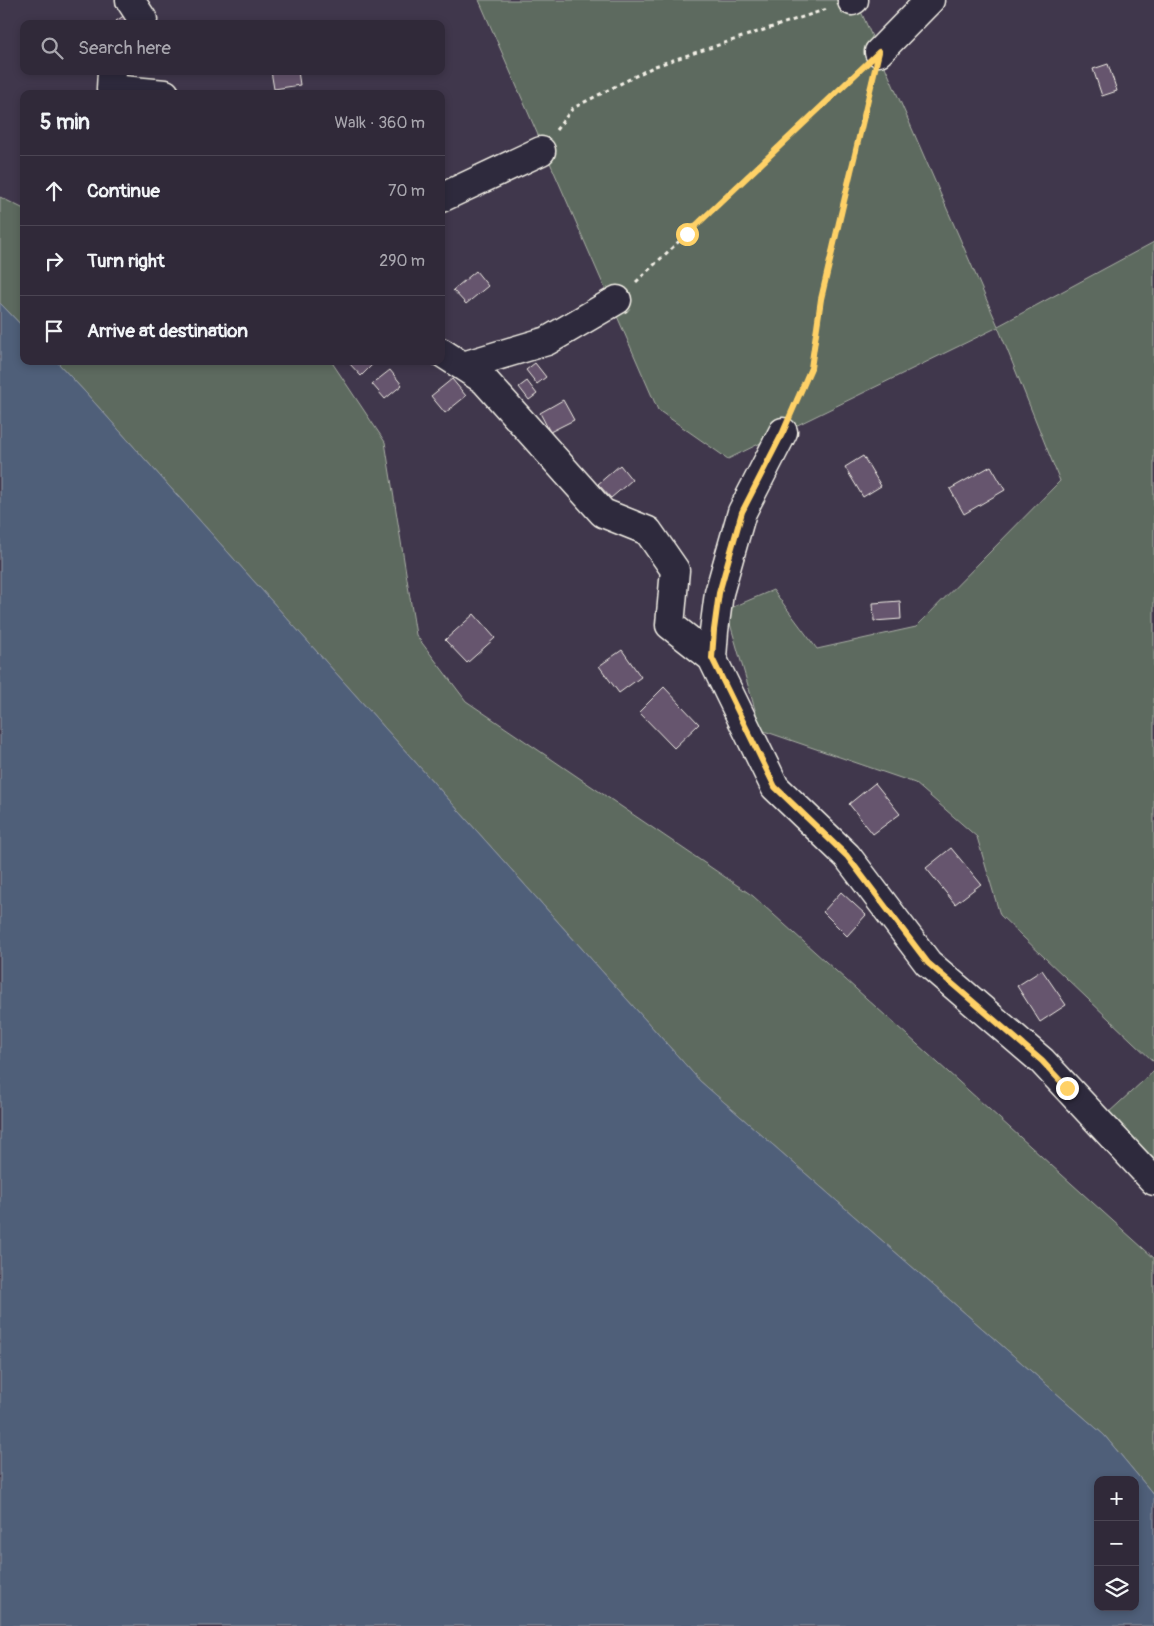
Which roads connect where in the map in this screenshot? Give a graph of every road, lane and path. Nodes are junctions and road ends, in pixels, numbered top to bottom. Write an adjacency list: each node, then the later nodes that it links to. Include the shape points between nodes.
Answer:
1 (130, 0): 4 (street)
2 (853, 0): 8 (path, via 655,66 573,108)
3 (930, 0): 5 (street)
4 (143, 20)
5 (879, 52): 10 (path); 12 (path, via 821,299 811,368)
6 (112, 75): 7 (street, via 111,89)
7 (122, 90)
8 (541, 151): 9 (street)
9 (445, 196)
10 (617, 300): 11 (street, via 547,341)
11 (452, 359): 13 (street, via 484,380 602,513 648,531 675,570 670,625)
12 (783, 432): 13 (street, via 742,512 719,593)
13 (712, 658): 14 (street, via 775,787 847,856 928,963 1042,1061)
14 (1154, 1181)

